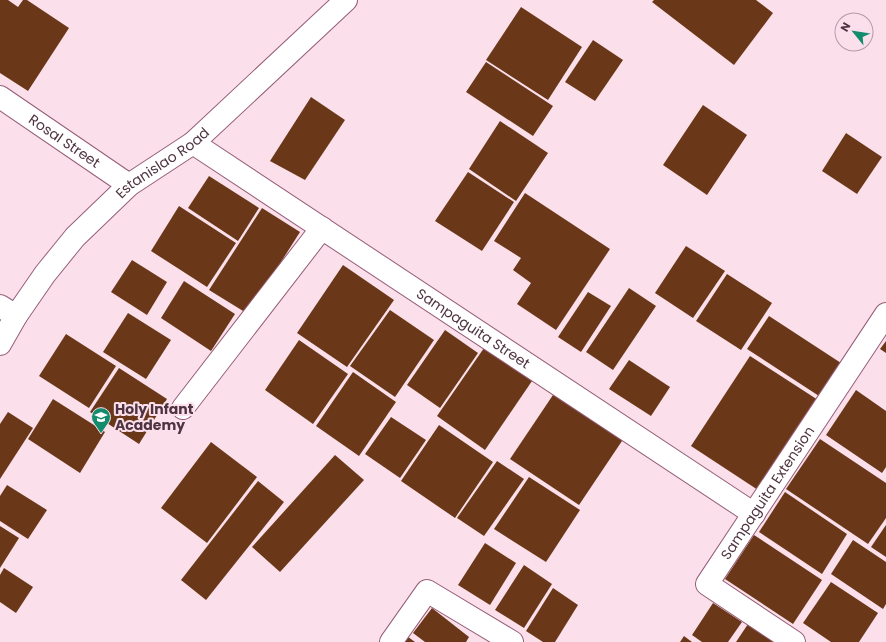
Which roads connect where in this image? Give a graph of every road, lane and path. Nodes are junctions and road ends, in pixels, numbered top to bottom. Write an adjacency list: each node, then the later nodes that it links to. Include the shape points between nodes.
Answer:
1 (346, 0): 3 (street, Estanislao Road)
2 (0, 97): 4 (street, Rosal Street)
3 (193, 143): 4 (street, Estanislao Road); 5 (street, Sampaguita Street)
4 (129, 185): 6 (street, Estanislao Road, via 75,237 45,274)
5 (322, 228): 9 (street); 10 (street, Sampaguita Street)
6 (8, 311): 8 (street, Estanislao Road)
7 (886, 314): 10 (street, Sampaguita Extension)
8 (0, 344)
9 (183, 408)
10 (754, 514): 13 (street, Sampaguita Extension, via 707,584)
11 (391, 642): 12 (street, via 427,591)
12 (512, 642)
13 (794, 642)

